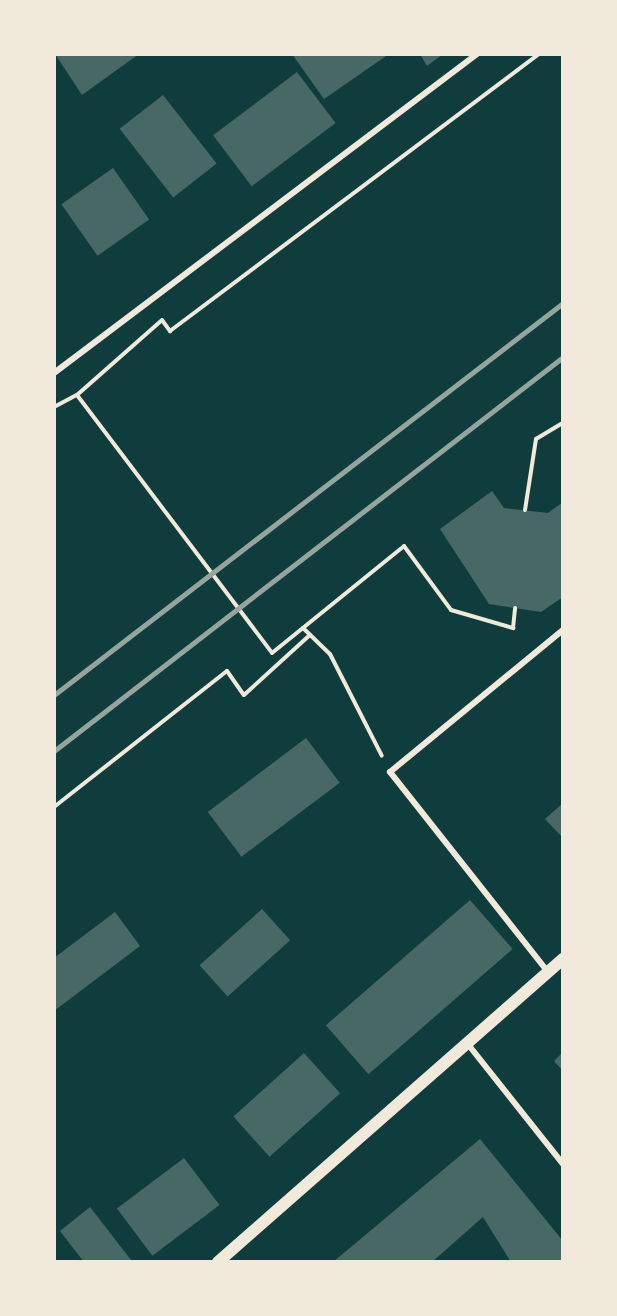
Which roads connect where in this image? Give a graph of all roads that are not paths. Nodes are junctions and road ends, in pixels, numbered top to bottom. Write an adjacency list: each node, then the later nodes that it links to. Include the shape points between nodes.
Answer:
1 (477, 54): 2 (street)
2 (54, 373)
3 (563, 630): 5 (street, via 390,772)
4 (563, 959): 5 (main road)
5 (549, 972): 6 (main road)
6 (467, 1043): 7 (street); 8 (main road)
7 (563, 1164)
8 (218, 1262)

